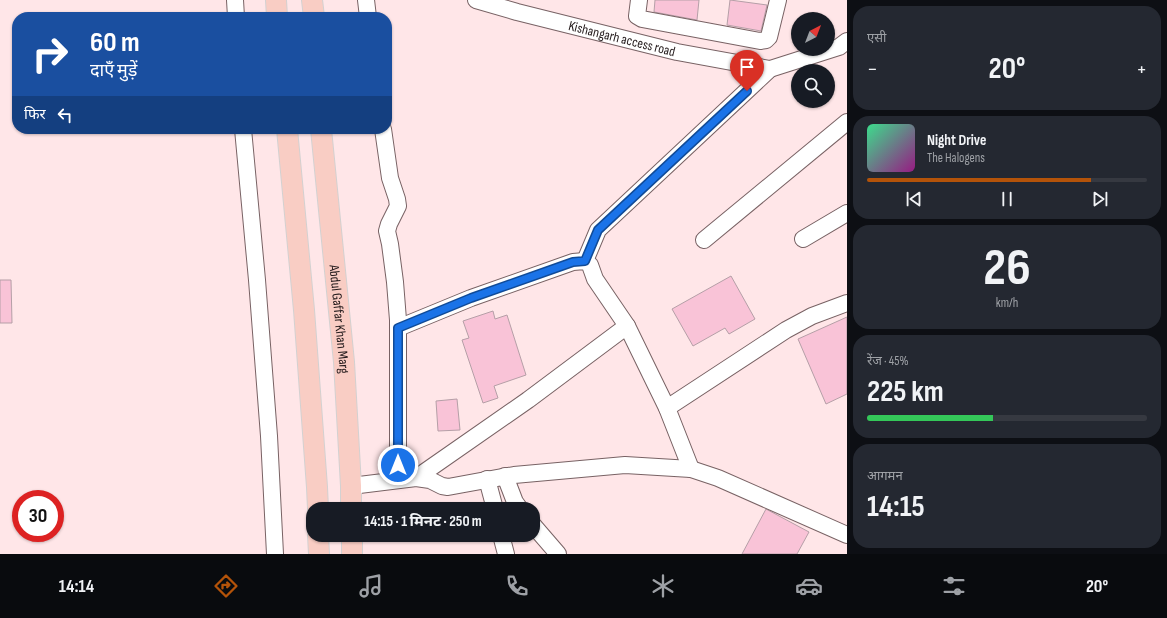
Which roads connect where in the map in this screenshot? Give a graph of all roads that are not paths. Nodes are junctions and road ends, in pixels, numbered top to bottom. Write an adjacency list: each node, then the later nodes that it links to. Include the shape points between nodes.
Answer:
1 (235, 0): 8 (street)
2 (276, 0): 9 (main road)
3 (312, 0): 10 (main road)
4 (366, 0): 11 (street)
5 (476, 0): 13 (street, Kishangarh access road, via 678,52)
6 (639, 0): 7 (street, via 637,16 642,19 764,41 770,34)
7 (778, 0)
8 (236, 12)
9 (277, 12)
10 (313, 12)
11 (367, 12)
12 (847, 42): 13 (street, via 839,47)
13 (770, 69): 22 (street, via 598,230)
14 (847, 122): 21 (street)
15 (243, 134): 42 (street, via 269,436)
16 (287, 134): 33 (main road, via 304,310)
17 (321, 134): 32 (main road, Abdul Gaffar Khan Marg, via 344,362)
18 (384, 134): 25 (street, via 390,178 398,199 398,206 387,231 395,282)
19 (847, 213): 20 (street)
20 (803, 239)
21 (704, 240)
22 (585, 261): 24 (street, via 590,265 595,279); 25 (street, via 573,262 471,298)
23 (847, 303): 26 (street, via 812,316 786,330)
24 (627, 326): 26 (street); 29 (street, via 522,405)
25 (398, 328): 31 (street)
26 (667, 408): 27 (street)
27 (691, 469): 28 (street, via 625,465); 38 (street, via 718,478)
28 (505, 476): 30 (street); 36 (street)
29 (416, 478): 30 (street, via 448,487); 31 (street)
30 (487, 479): 35 (street)
31 (398, 480): 32 (street)
32 (351, 486): 34 (main road, Abdul Gaffar Khan Marg)
33 (318, 502)
34 (351, 502)
35 (493, 502)
36 (515, 502)
37 (540, 533): 46 (street)
38 (847, 535)
39 (318, 542): 43 (main road)
40 (352, 542): 44 (main road)
41 (503, 542): 45 (street)
42 (275, 554)
43 (319, 554)
44 (352, 554)
45 (506, 554)
46 (558, 554)

